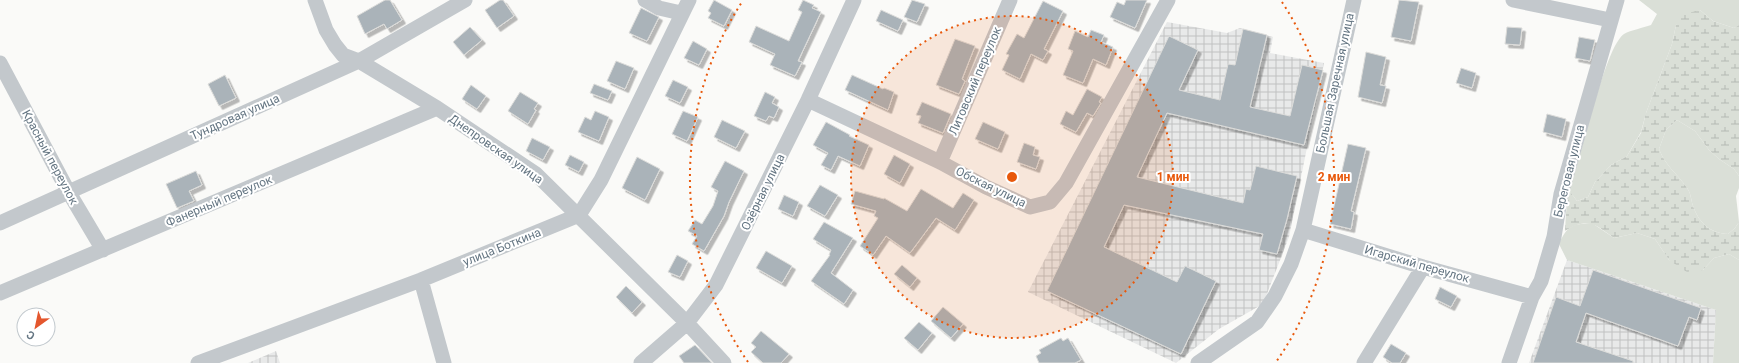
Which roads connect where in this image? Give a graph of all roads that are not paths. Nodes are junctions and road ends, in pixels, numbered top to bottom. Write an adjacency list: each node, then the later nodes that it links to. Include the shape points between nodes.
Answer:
1 (314, 0): 12 (street, Днепровская улица, via 335,46 343,55)
2 (465, 0): 12 (street, Тундровая улица)
3 (644, 0): 10 (street, via 659,8)
4 (854, 0): 14 (street, Озёрная улица)
5 (1010, 0): 16 (street, Литовский переулок)
6 (1168, 0): 16 (street, Обская улица, via 1066,183 1050,202 1030,207)
7 (1354, 0): 20 (street, Большая Заречная улица)
8 (1513, 0): 11 (street)
9 (1617, 0): 11 (street, Береговая улица)
10 (685, 7): 18 (street, via 601,180)
11 (1610, 20): 25 (street, Береговая улица, via 1561,194 1554,237 1541,282)
12 (359, 61): 15 (street, Днепровская улица); 17 (street, Тундровая улица)
13 (0, 63): 17 (street, Красный переулок)
14 (808, 100): 16 (street, Обская улица); 26 (street, Озёрная улица, via 716,285)
15 (437, 108): 18 (street, Днепровская улица, via 536,174); 21 (street, Фанерный переулок)
16 (940, 162)
17 (68, 192): 19 (street, Тундровая улица); 21 (street, Красный переулок)
18 (579, 215): 23 (street, улица Боткина); 26 (street, Днепровская улица)
19 (0, 223)
20 (1303, 230): 22 (street, Игарский переулок); 31 (street, Большая Заречная улица, via 1291,264 1275,296 1256,322)
21 (103, 250): 24 (street, Фанерный переулок)
22 (1423, 267): 25 (street, Игарский переулок); 32 (street)
23 (421, 280): 27 (street, улица Боткина); 28 (street)
24 (0, 293)
25 (1532, 297): 33 (street, Береговая улица)
26 (687, 323): 29 (street, Озёрная улица); 30 (street, Днепровская улица)
27 (198, 363)
28 (444, 363)
29 (641, 363)
30 (724, 363)
31 (1198, 363)
32 (1364, 363)
33 (1509, 363)

